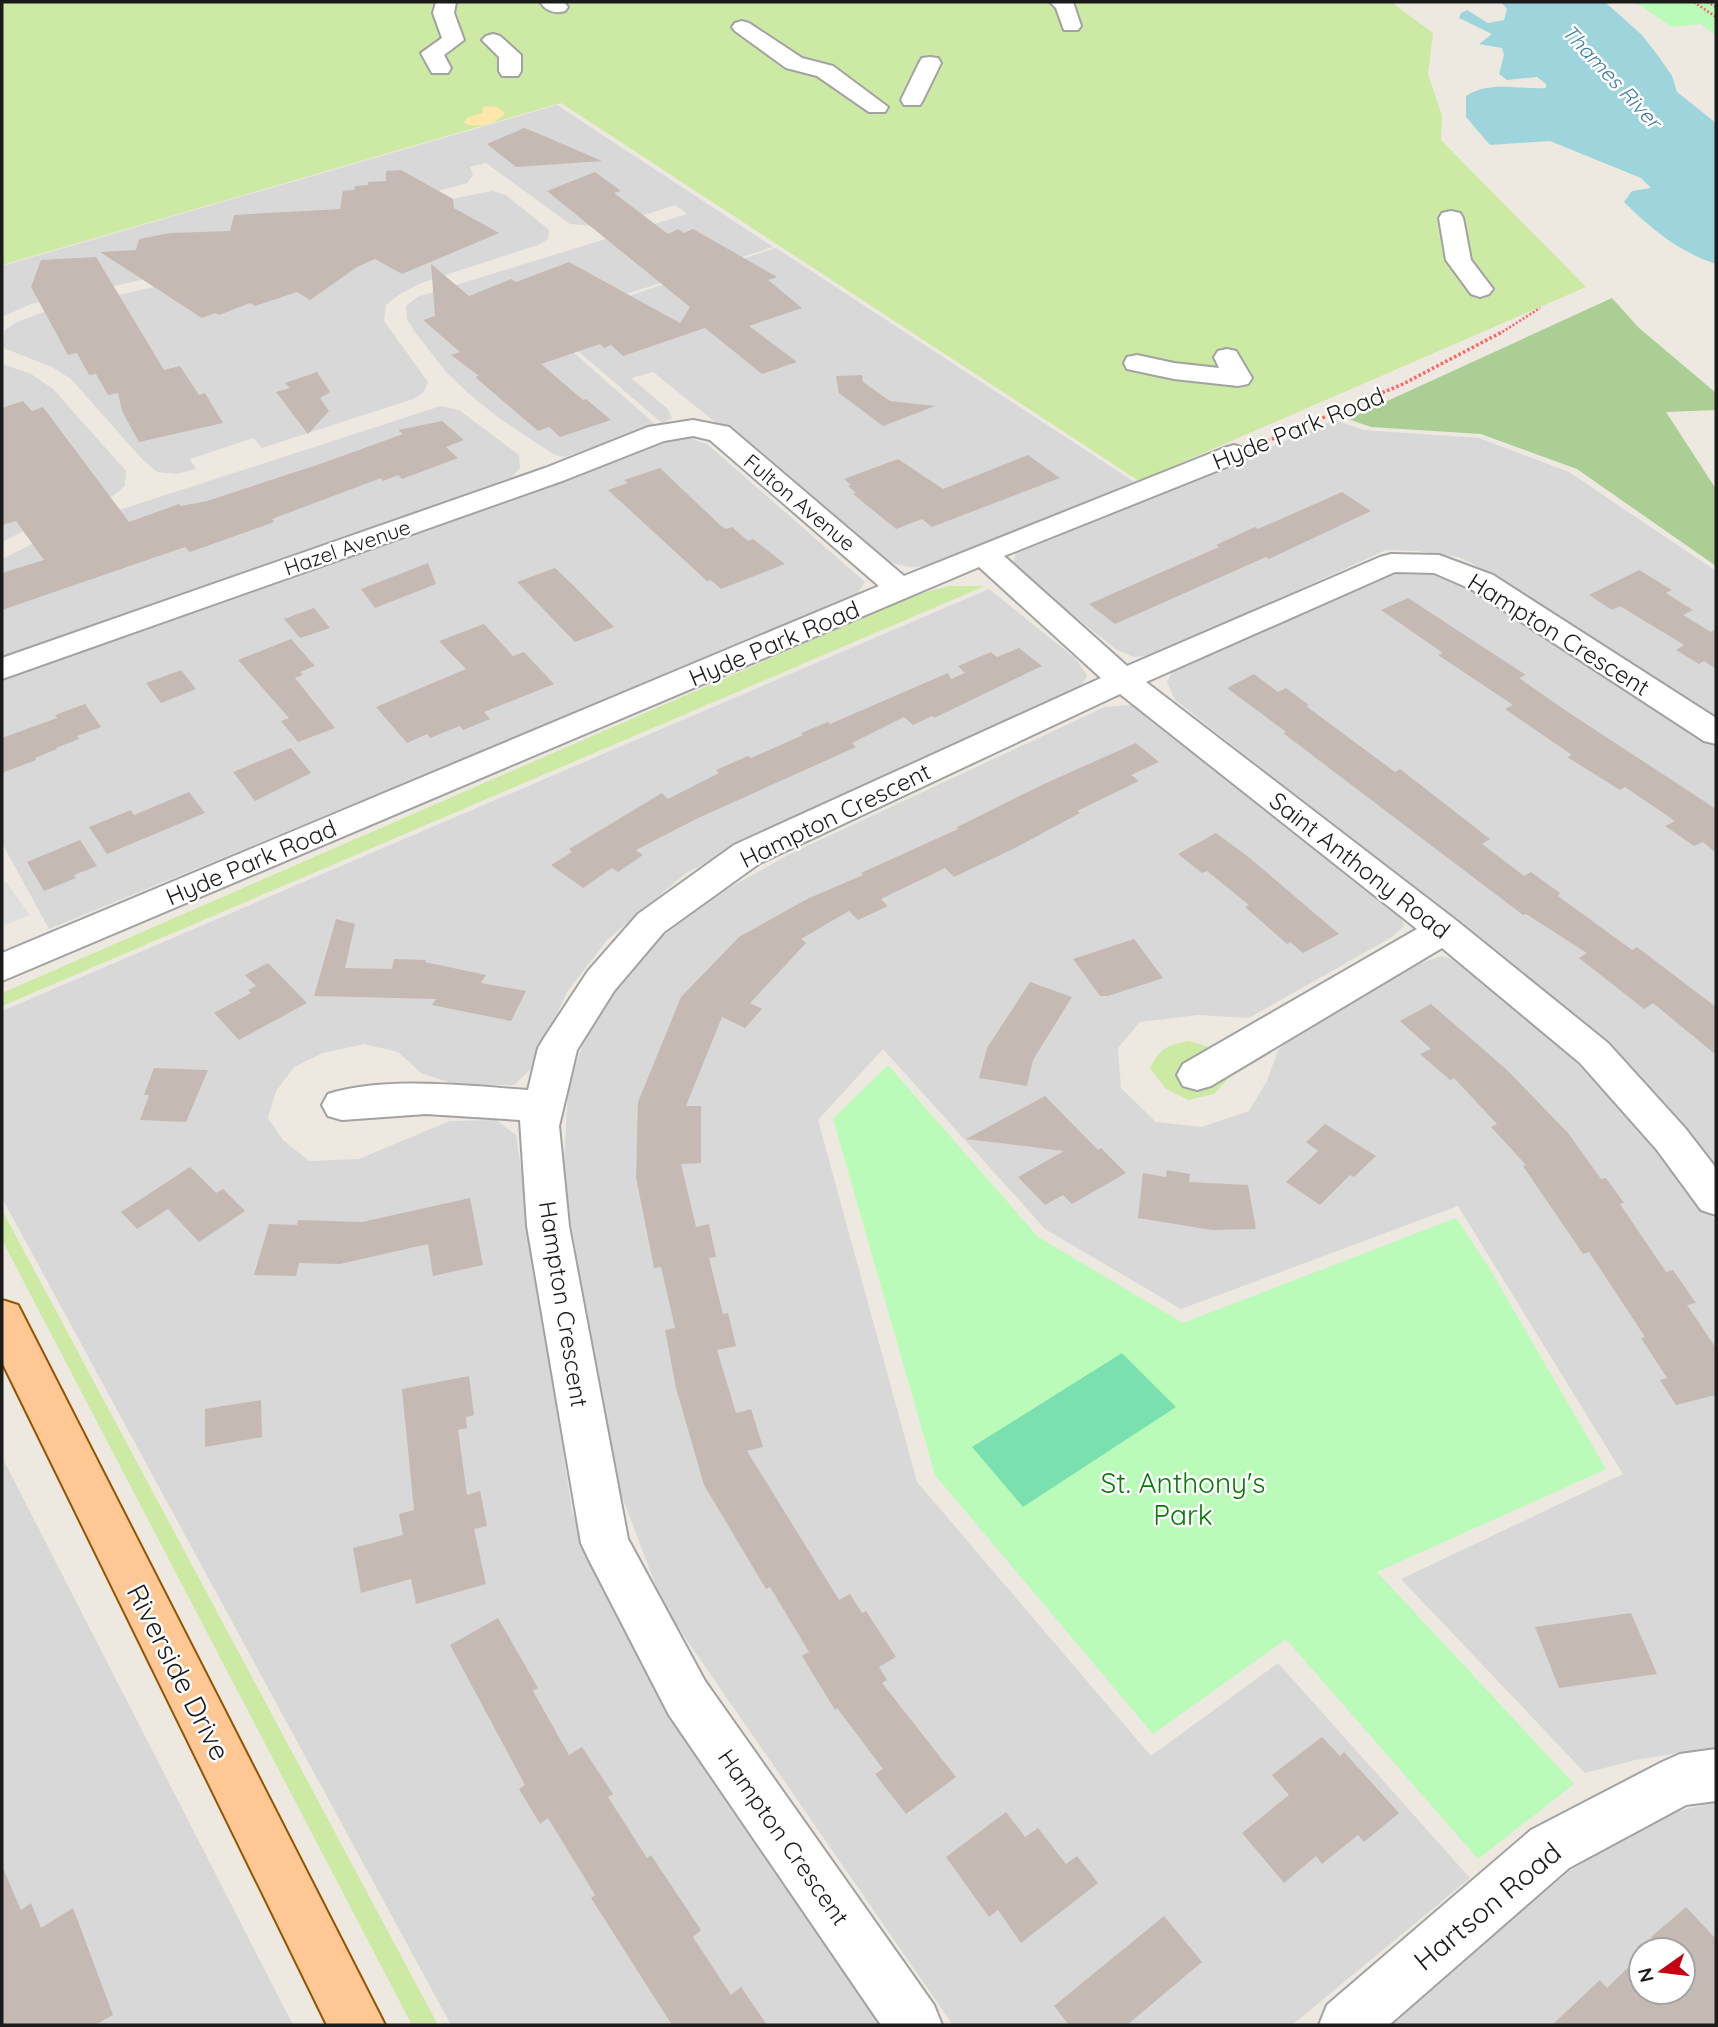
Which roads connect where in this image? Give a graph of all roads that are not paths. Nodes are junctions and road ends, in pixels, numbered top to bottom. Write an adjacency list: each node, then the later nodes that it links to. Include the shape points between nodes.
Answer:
1 (446, 2): 7 (street, via 443,17 453,40 432,53)
2 (1060, 2): 3 (street)
3 (1071, 26)
4 (742, 27): 10 (street, via 794,63 825,71)
5 (493, 40): 8 (street, via 510,55)
6 (930, 63): 9 (street)
7 (440, 68)
8 (510, 71)
9 (912, 100)
10 (877, 107)
11 (1451, 218): 12 (street, via 1459,260)
12 (1480, 289)
13 (1227, 357): 14 (street, via 1238,379)
14 (1137, 363)
15 (693, 428): 18 (street, Fulton Avenue, via 719,433); 19 (street, Hazel Avenue, via 658,433 555,474)
16 (1234, 454): 17 (street, Hyde Park Road)
17 (983, 554): 18 (street, Hyde Park Road); 20 (street, Saint Anthony Road)
18 (901, 589): 23 (street, Hyde Park Road)
19 (2, 669)
20 (1123, 680): 21 (street, Hampton Crescent, via 1391,563 1439,564 1482,582); 22 (street, Saint Anthony Road); 26 (street, Hampton Crescent, via 747,854 651,923 601,981 558,1048)
21 (1716, 733)
22 (1444, 930): 24 (street); 27 (street, Saint Anthony Road, via 1594,1053 1671,1139)
23 (2, 968)
24 (1197, 1075)
25 (342, 1105): 26 (street, via 426,1100)
26 (542, 1106): 31 (street, Hampton Crescent, via 539,1126 548,1226 605,1543 687,1698)
27 (1716, 1198)
28 (2, 1318): 30 (main road, Riverside Drive)
29 (1716, 1774): 32 (street, Hartson Road, via 1680,1780 1550,1849)
30 (357, 2025)
31 (914, 2025)
32 (1347, 2025)

